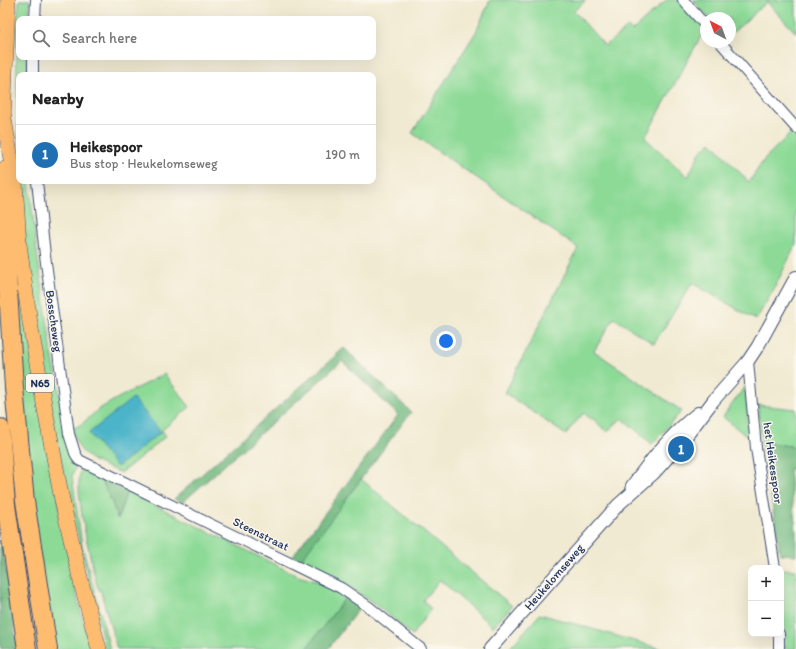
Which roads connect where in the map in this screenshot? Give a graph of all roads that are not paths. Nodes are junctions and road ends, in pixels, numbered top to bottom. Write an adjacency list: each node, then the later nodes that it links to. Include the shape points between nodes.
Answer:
1 (8, 0): 9 (main road, N65)
2 (36, 0): 4 (street)
3 (683, 0): 5 (street)
4 (34, 16)
5 (700, 19)
6 (725, 48): 10 (street)
7 (33, 60): 8 (street)
8 (33, 72)
9 (3, 113): 12 (main road, N65); 21 (main road, N65, via 15,182 19,244 30,323 46,415 63,505)
10 (796, 128)
11 (37, 184): 16 (street, Bosscheweg, via 69,434)
12 (4, 224): 20 (highway, via 14,388 25,501)
13 (796, 277): 14 (street, Heukelomseweg)
14 (748, 361): 17 (street, het Heikesspoor, via 756,448); 23 (street, Heukelomseweg, via 713,401 675,434 646,466 618,505)
15 (0, 428): 19 (highway, via 6,505)
16 (79, 460): 22 (street, Steenstraat, via 341,588)
17 (775, 565)
18 (779, 637): 24 (street)
19 (27, 649)
20 (48, 649)
21 (99, 649)
22 (421, 649)
23 (490, 649)
24 (779, 649)

